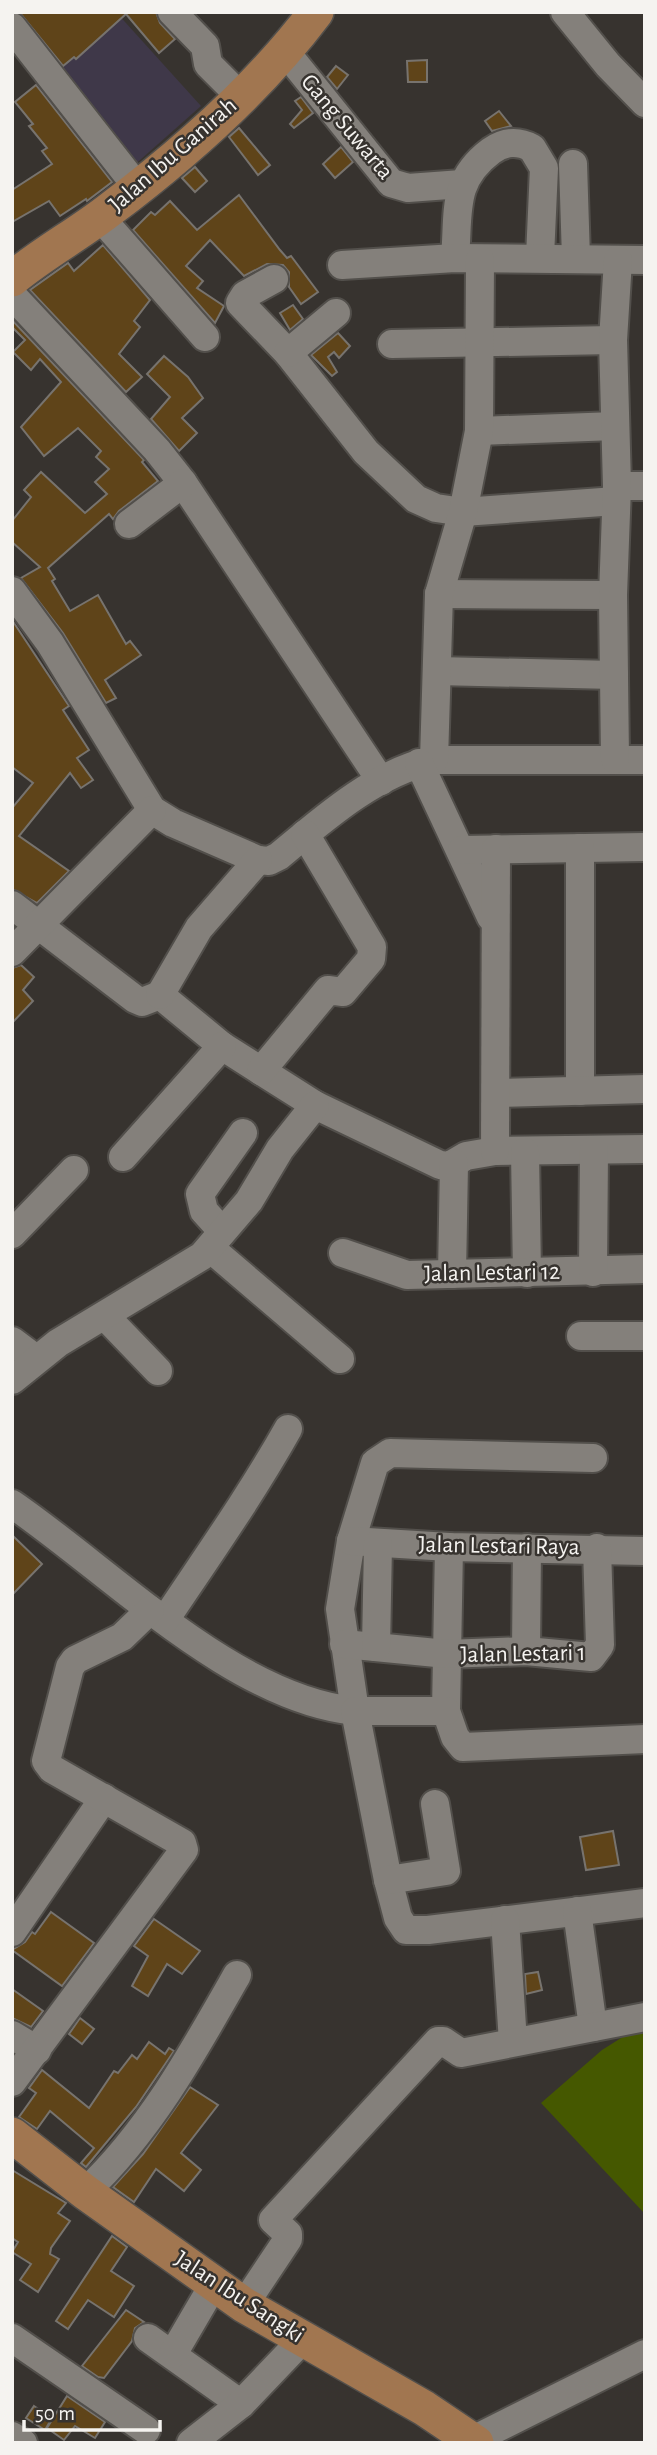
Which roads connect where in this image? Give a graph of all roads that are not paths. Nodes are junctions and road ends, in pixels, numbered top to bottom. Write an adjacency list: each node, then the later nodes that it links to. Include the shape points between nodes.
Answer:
1 (172, 12): 6 (street, via 205,46 208,64)
2 (316, 12): 5 (main road, Jalan Ibu Ganirah)
3 (565, 12): 7 (street)
4 (12, 27): 10 (street)
5 (284, 50): 6 (main road, Jalan Ibu Ganirah); 9 (street, Gang Suwarta, via 391,183 408,188)
6 (241, 97): 10 (main road, Jalan Ibu Ganirah)
7 (645, 103)
8 (573, 164): 13 (street)
9 (461, 184): 12 (street, via 474,163 498,146 511,142 531,148 544,168); 14 (street)
10 (138, 188): 11 (main road, Jalan Ibu Ganirah)
11 (100, 217): 18 (main road, Jalan Ibu Ganirah); 20 (street)
12 (540, 257): 13 (street); 14 (street)
13 (576, 258): 15 (street)
14 (468, 259): 16 (street); 22 (street)
15 (632, 260): 21 (street)
16 (342, 265)
17 (274, 279): 24 (street, via 245,295 240,303)
18 (13, 281): 27 (street)
19 (336, 313): 24 (street)
20 (205, 337)
21 (613, 340): 22 (street); 25 (street)
22 (479, 342): 23 (street); 26 (street)
23 (392, 344)
24 (288, 353): 30 (street, via 390,476 416,499)
25 (615, 426): 26 (street); 29 (street)
26 (479, 431): 30 (street)
27 (183, 483): 31 (street); 40 (street)
28 (645, 486): 29 (street)
29 (617, 494): 30 (street); 34 (street)
30 (463, 512): 33 (street)
31 (129, 524)
32 (12, 591): 41 (street, via 50,643)
33 (439, 594): 34 (street); 35 (street)
34 (613, 595): 36 (street)
35 (436, 671): 36 (street); 39 (street)
36 (614, 675): 37 (street)
37 (615, 759): 38 (street); 39 (street)
38 (645, 760)
39 (427, 761): 40 (street); 46 (street)
40 (382, 781): 42 (street)
41 (152, 810): 47 (street); 50 (street)
42 (305, 834): 47 (street, via 279,856); 54 (street, via 372,953 342,992 328,990)
43 (580, 848): 44 (street); 45 (street); 56 (street)
44 (645, 848)
45 (496, 849): 46 (street); 49 (street)
46 (462, 850): 49 (street)
47 (258, 860): 52 (street, via 199,928)
48 (12, 905): 50 (street)
49 (494, 923): 57 (street)
50 (37, 927): 51 (street); 52 (street, via 135,999 142,1002)
51 (12, 952)
52 (160, 995): 53 (street)
53 (222, 1045): 54 (street); 64 (street)
54 (261, 1071): 58 (street)
55 (645, 1089): 56 (street)
56 (580, 1091): 57 (street)
57 (497, 1093): 62 (street)
58 (315, 1105): 65 (street, via 440,1165); 68 (street, via 280,1149 249,1202)
59 (243, 1133): 68 (street, via 200,1194)
60 (594, 1150): 61 (street); 63 (street); 71 (street)
61 (645, 1150)
62 (495, 1151): 63 (street); 65 (street, via 466,1156)
63 (524, 1152): 72 (street)
64 (123, 1157)
65 (454, 1164): 73 (street)
66 (74, 1170): 67 (street)
67 (12, 1234)
68 (216, 1240): 74 (street); 79 (street)
69 (342, 1253): 73 (street, Jalan Lestari 12, via 407,1275)
70 (645, 1269): 71 (street, Jalan Lestari 12)
71 (593, 1272): 72 (street, Jalan Lestari 12)
72 (527, 1273): 73 (street, Jalan Lestari 12)
73 (452, 1274)
74 (105, 1316): 78 (street); 80 (street)
75 (581, 1336): 76 (street)
76 (645, 1336)
77 (12, 1341): 78 (street)
78 (36, 1359): 81 (street)
79 (340, 1359)
80 (158, 1371)
81 (12, 1380)
82 (288, 1429): 90 (street, via 269,1465)
83 (593, 1458): 85 (street, via 390,1453 369,1473)
84 (12, 1504): 90 (street)
85 (361, 1542): 86 (street, Jalan Lestari Raya); 91 (street, via 340,1609); 92 (street)
86 (449, 1547): 87 (street, Jalan Lestari Raya); 94 (street)
87 (527, 1548): 88 (street, Jalan Lestari Raya); 93 (street)
88 (597, 1548): 89 (street, Jalan Lestari Raya); 93 (street, Jalan Lestari 1, via 600,1649 591,1657)
89 (645, 1551)
90 (158, 1615): 95 (street, via 262,1680 314,1704); 98 (street, via 70,1667 46,1753 47,1766)
91 (344, 1644): 92 (street, Jalan Lestari 1); 95 (street)
92 (376, 1647): 94 (street, Jalan Lestari 1)
93 (526, 1651): 94 (street, Jalan Lestari 1)
94 (447, 1654): 96 (street)
95 (355, 1710): 96 (street); 100 (street)
96 (446, 1711): 97 (street, via 455,1737 463,1747 472,1749)
97 (645, 1739)
98 (104, 1798): 104 (street); 110 (street, via 182,1843 184,1850)
99 (435, 1804): 100 (street, via 446,1871)
100 (388, 1880): 103 (street, via 406,1930)
101 (645, 1903): 102 (street)
102 (577, 1911): 103 (street); 107 (street)
103 (505, 1920): 109 (street)
104 (12, 1932)
105 (237, 1975): 113 (street, via 142,2126)
106 (645, 2017): 107 (street)
107 (593, 2027): 109 (street)
108 (12, 2035): 110 (street)
109 (513, 2042): 115 (street, via 461,2053 443,2041 432,2045 274,2220 288,2239)
110 (37, 2050): 111 (street)
111 (12, 2082)
112 (15, 2142): 113 (main road, Jalan Ibu Sangki)
113 (85, 2192): 114 (main road, Jalan Ibu Sangki)
114 (214, 2284): 115 (main road, Jalan Ibu Sangki); 119 (street)
115 (244, 2305): 117 (main road, Jalan Ibu Sangki)
116 (148, 2337): 119 (street)
117 (303, 2339): 121 (street); 125 (main road, Jalan Ibu Sangki)
118 (14, 2342): 122 (street)
119 (173, 2354): 121 (street)
120 (645, 2354): 125 (street)
121 (241, 2404): 124 (street)
122 (146, 2430)
123 (12, 2436): 126 (street)
124 (205, 2437)
125 (475, 2441)
126 (23, 2443)

